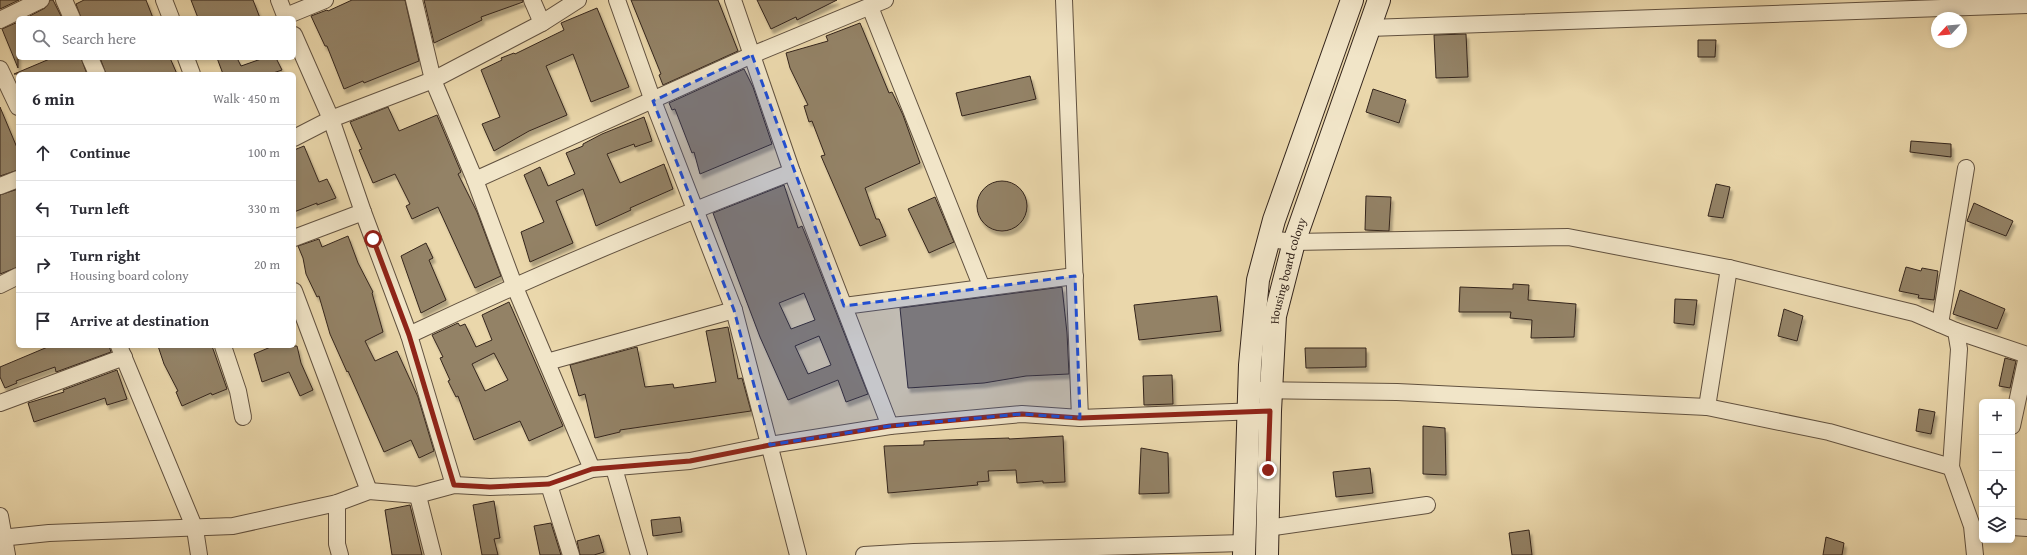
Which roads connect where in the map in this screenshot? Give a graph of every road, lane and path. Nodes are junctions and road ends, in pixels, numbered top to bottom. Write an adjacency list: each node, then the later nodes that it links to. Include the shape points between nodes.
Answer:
1 (41, 0): 22 (street)
2 (64, 0): 18 (street)
3 (164, 0): 19 (street)
4 (279, 0): 20 (street)
5 (325, 0): 21 (street)
6 (414, 0): 32 (street)
7 (532, 0): 23 (street)
8 (578, 0): 23 (street)
9 (617, 0): 34 (street)
10 (733, 0): 26 (street)
11 (886, 0): 17 (street)
12 (1064, 0): 48 (street)
13 (1352, 0): 45 (street, Housing board colony)
14 (1379, 0): 24 (street, Housing board colony)
15 (1863, 5): 16 (street); 24 (street)
16 (2027, 5)
17 (870, 7): 26 (street); 52 (street)
18 (71, 16)
19 (170, 16)
20 (286, 16)
21 (288, 16)
22 (0, 20)
23 (542, 24): 32 (street)
24 (1369, 28): 46 (street, Housing board colony)
25 (296, 40): 35 (street)
26 (752, 55): 34 (street); 38 (street)
27 (91, 60): 30 (street)
28 (187, 60): 31 (street)
29 (0, 69): 33 (street)
30 (96, 72)
31 (191, 72)
32 (433, 80): 35 (street); 40 (street)
33 (10, 99)
34 (653, 101): 40 (street); 42 (street)
35 (331, 119): 36 (street); 43 (street)
36 (296, 137)
37 (1966, 168): 56 (street)
38 (792, 172): 42 (street); 54 (street)
39 (16, 180): 41 (street)
40 (475, 180): 51 (street)
41 (0, 186)
42 (696, 209): 51 (street); 55 (street)
43 (363, 212): 44 (street); 58 (street)
44 (296, 237)
45 (1269, 239): 46 (street); 63 (street, Housing board colony, via 1258,280)
46 (1294, 242): 47 (street, via 1568,237); 64 (street, Housing board colony, via 1275,316)
47 (1729, 268): 56 (street, via 1914,313); 66 (street)
48 (1075, 276): 52 (street); 70 (street)
49 (16, 277): 50 (street)
50 (0, 285)
51 (514, 285): 58 (street); 62 (street)
52 (982, 288): 54 (street)
53 (296, 296): 78 (street)
54 (844, 306): 71 (street)
55 (734, 310): 62 (street); 72 (street)
56 (1940, 324): 57 (street)
57 (1956, 331): 61 (street); 73 (street, via 1959,349)
58 (409, 335): 77 (street)
59 (224, 348): 69 (street, via 238,391)
60 (121, 351): 65 (street); 85 (street)
61 (2027, 355): 68 (street)
62 (547, 362): 75 (street)
63 (1249, 389): 64 (street); 67 (street, Housing board colony)
64 (1270, 400): 66 (street, via 1397,392); 67 (street); 86 (street, Housing board colony)
65 (0, 403)
66 (1707, 407): 73 (street, via 1829,432)
67 (1248, 411): 70 (street); 89 (street, Housing board colony)
68 (2015, 412)
69 (243, 417)
70 (1080, 418): 71 (street, via 1022,414)
71 (890, 426): 72 (street)
72 (770, 445): 74 (street, via 690,461); 97 (street)
73 (1951, 467): 83 (street)
74 (614, 468): 75 (street); 96 (street)
75 (592, 469): 76 (street)
76 (549, 484): 77 (street, via 490,487); 95 (street)
77 (454, 485): 79 (street)
78 (369, 491): 79 (street); 80 (street)
79 (417, 495): 94 (street)
80 (337, 503): 85 (street, via 233,526); 93 (street, via 337,544)
81 (1427, 505): 86 (street)
82 (0, 516): 88 (street)
83 (1977, 526): 100 (street)
84 (2015, 527): 87 (street)
85 (195, 528): 88 (street, via 49,533); 92 (street)
86 (1267, 528): 99 (street, Housing board colony)
87 (2027, 528)
88 (2, 538): 91 (street)
89 (1244, 549): 90 (street)
90 (914, 553): 98 (street)
91 (6, 555)
92 (199, 555)
93 (340, 555)
94 (433, 555)
95 (571, 555)
96 (639, 555)
97 (798, 555)
98 (864, 555)
99 (1267, 555)
100 (1975, 555)

